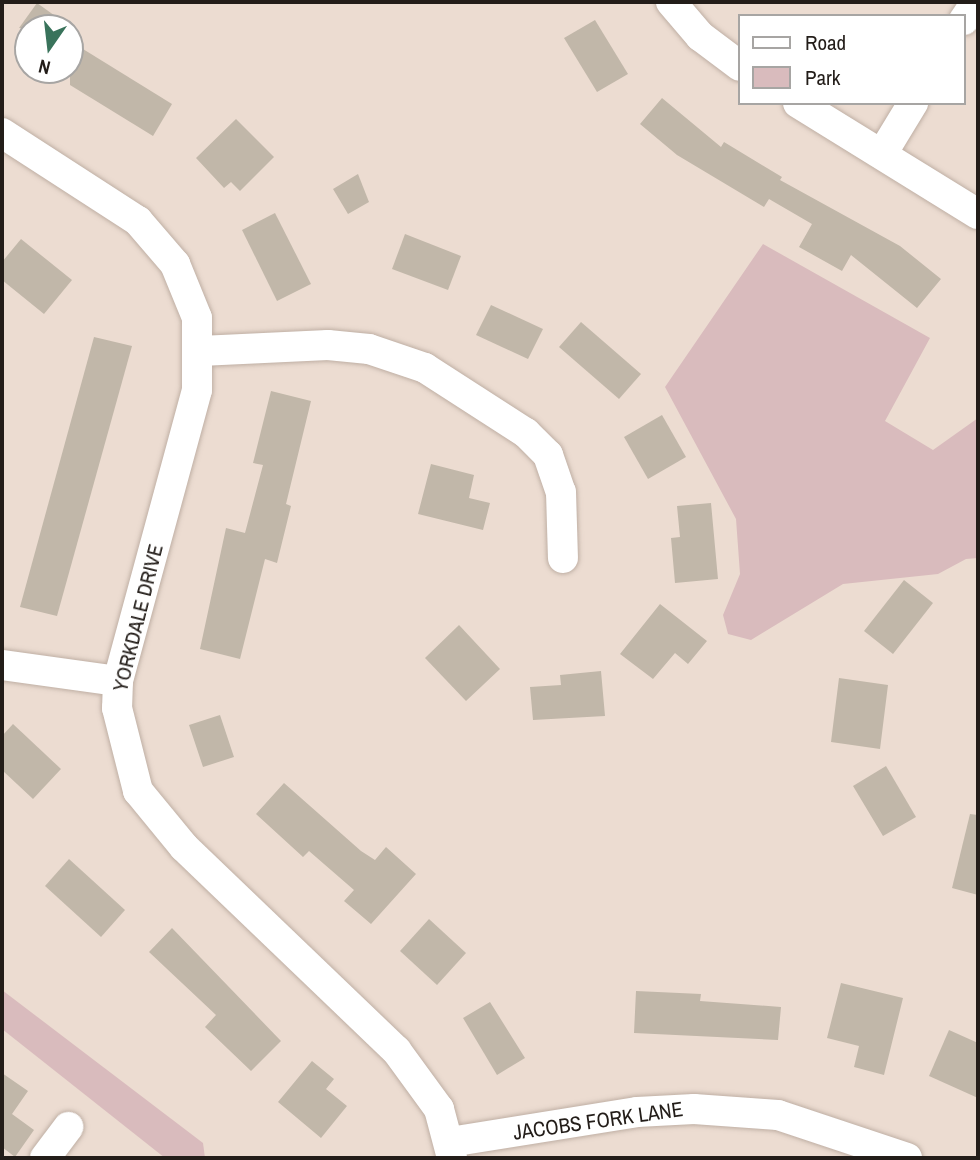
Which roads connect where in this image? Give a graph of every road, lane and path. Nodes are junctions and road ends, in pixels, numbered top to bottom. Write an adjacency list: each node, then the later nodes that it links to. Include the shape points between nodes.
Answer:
1 (671, 2): 4 (street, via 700,36)
2 (976, 2): 3 (street)
3 (966, 17)
4 (738, 64)
5 (802, 105): 8 (street)
6 (912, 105): 8 (street)
7 (2, 133): 10 (street, YORKDALE DRIVE, via 138,220 162,247 190,294)
8 (882, 155): 9 (street)
9 (978, 214)
10 (200, 351): 11 (street, via 328,345 369,349 425,368 526,433 548,455 561,492); 13 (street, YORKDALE DRIVE, via 188,427)
11 (563, 558)
12 (2, 665): 13 (street)
13 (118, 681): 15 (street, YORKDALE DRIVE, via 117,708 127,761 146,804 396,1050 429,1089)
14 (68, 1127): 16 (street)
15 (451, 1150): 17 (street, JACOBS FORK LANE, via 637,1112 694,1108 778,1115)
16 (45, 1158)
17 (906, 1158)

